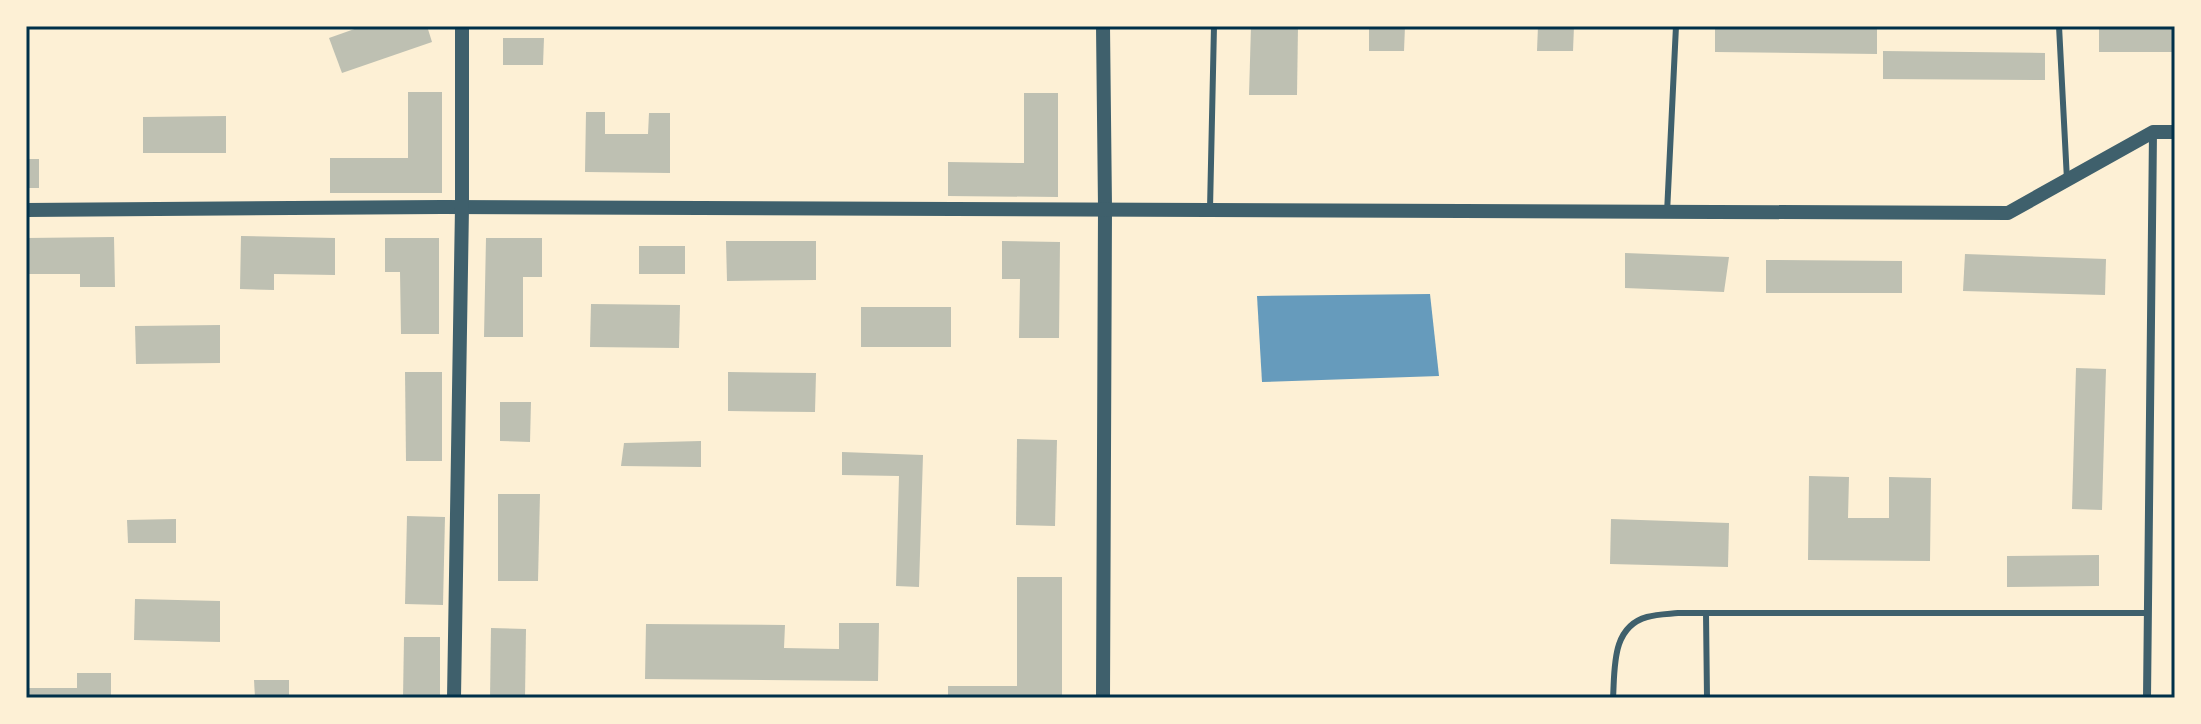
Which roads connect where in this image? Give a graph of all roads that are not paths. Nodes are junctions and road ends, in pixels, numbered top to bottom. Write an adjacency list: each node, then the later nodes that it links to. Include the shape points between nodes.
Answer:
1 (462, 26): 9 (street)
2 (1103, 26): 10 (street)
3 (1214, 26): 11 (lane)
4 (1676, 26): 13 (lane)
5 (2059, 26): 8 (lane)
6 (2153, 132): 7 (street); 8 (street); 15 (street)
7 (2175, 132)
8 (2067, 180): 13 (street, via 2008,213)
9 (462, 207): 10 (street); 12 (street); 16 (street)
10 (1105, 208): 11 (street); 17 (street)
11 (1210, 209): 13 (street)
12 (26, 210)
13 (1667, 213)
14 (1706, 613): 15 (lane); 18 (lane, via 1644,617 1628,630 1617,645); 19 (lane)
15 (2147, 613): 20 (street)
16 (454, 698)
17 (1103, 698)
18 (1613, 698)
19 (1707, 698)
20 (2147, 698)

